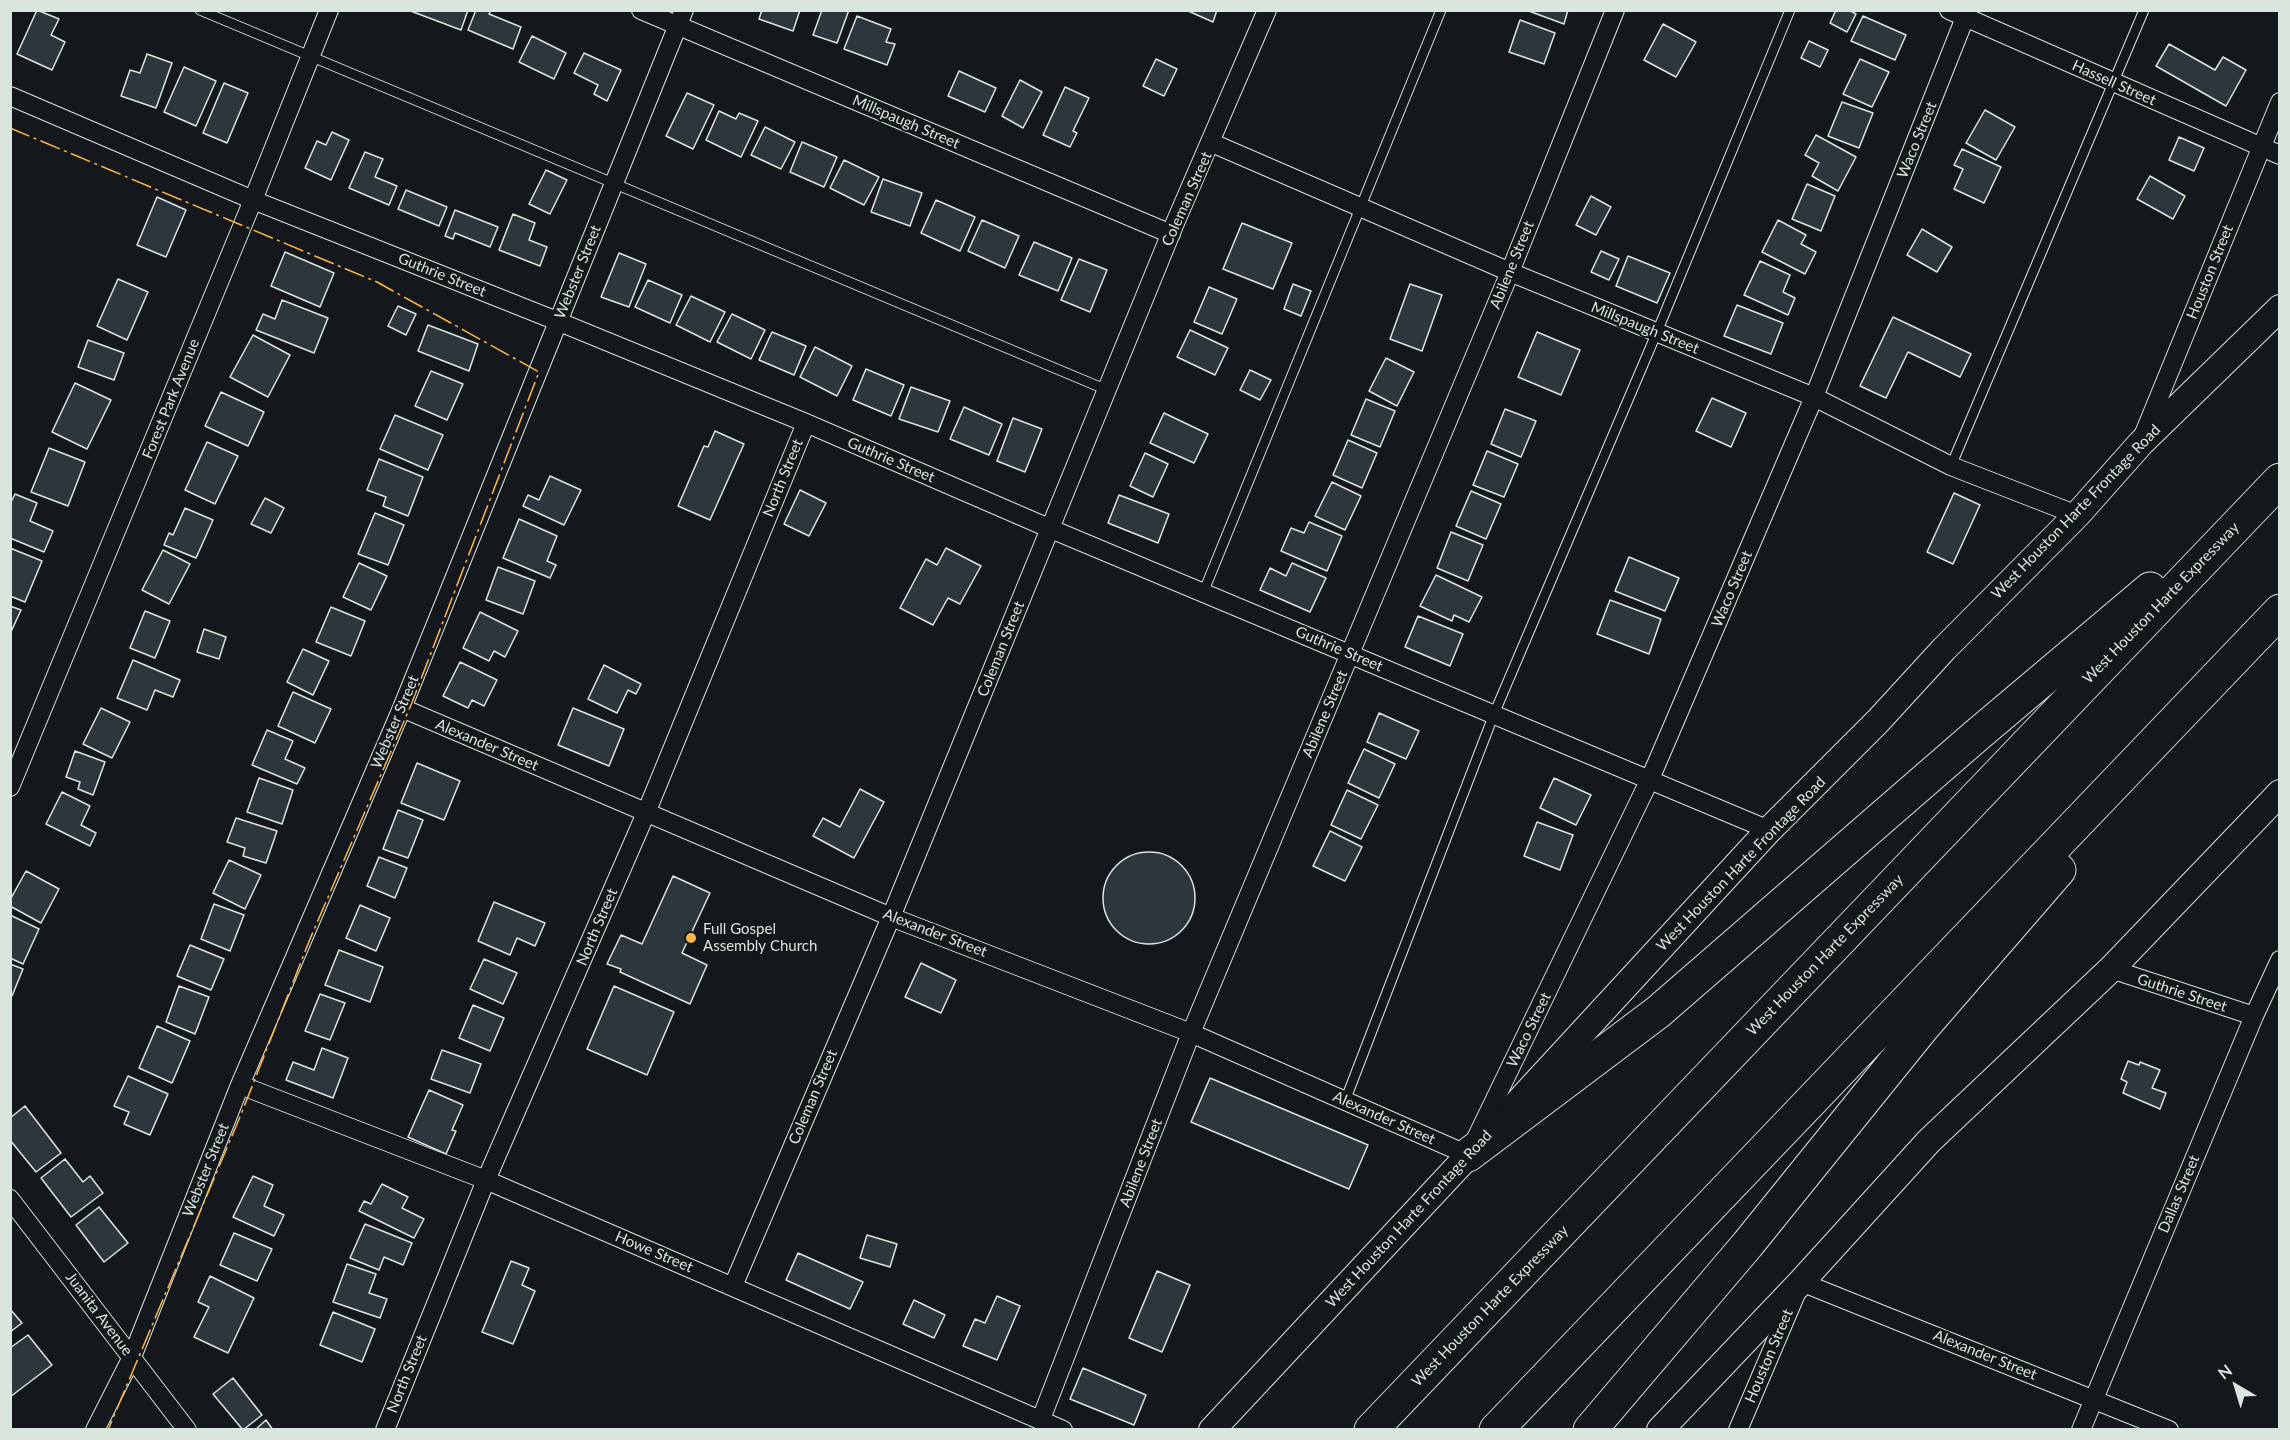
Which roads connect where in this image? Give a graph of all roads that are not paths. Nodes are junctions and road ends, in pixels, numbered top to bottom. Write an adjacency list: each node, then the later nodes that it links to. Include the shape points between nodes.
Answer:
1 (200, 10): 11 (lane)
2 (329, 10): 11 (street, Forest Park Avenue)
3 (641, 10): 10 (street, Millspaugh Street)
4 (1267, 10): 15 (street, Coleman Street)
5 (1441, 10): 20 (lane)
6 (1615, 10): 22 (street, Abilene Street)
7 (1790, 10): 25 (lane)
8 (2144, 10): 12 (lane)
9 (1961, 13): 12 (street, Hassell Street); 27 (street, Waco Street)
10 (681, 18): 18 (street, Webster Street); 21 (street, Millspaugh Street)
11 (311, 57): 18 (lane); 19 (street, Forest Park Avenue)
12 (2114, 83): 16 (street, Hassell Street); 30 (lane)
13 (10, 96): 19 (street, Guthrie Street)
14 (2280, 102): 16 (street, Houston Street)
15 (1212, 142): 20 (street, Millspaugh Street); 21 (street, Coleman Street)
16 (2260, 147): 17 (street, Hassell Street); 29 (street, Houston Street)
17 (2280, 155)
18 (614, 184): 24 (street, Webster Street); 26 (lane)
19 (253, 201): 24 (street, Guthrie Street); 40 (street, Forest Park Avenue)
20 (1359, 207): 22 (street, Millspaugh Street); 34 (lane)
21 (1171, 234): 26 (street, Coleman Street)
22 (1510, 272): 25 (street, Millspaugh Street); 36 (street, Abilene Street)
23 (2280, 308): 29 (main road, West Houston Harte Frontage Road)
24 (557, 321): 28 (street, Guthrie Street); 37 (street, Webster Street)
25 (1657, 333): 27 (street, Millspaugh Street); 38 (lane)
26 (1107, 390): 33 (street, Coleman Street)
27 (1814, 397): 30 (street, Millspaugh Street); 39 (street, Waco Street)
28 (806, 423): 33 (street, Guthrie Street); 42 (street, North Street)
29 (2141, 443): 32 (main road, West Houston Harte Frontage Road)
30 (1951, 466): 32 (street, Millspaugh Street)
31 (2280, 480): 51 (highway, via 1977,735 1658,1012); 64 (highway, West Houston Harte Expressway)
32 (2077, 515): 43 (main road, West Houston Harte Frontage Road)
33 (1051, 529): 34 (street, Guthrie Street); 44 (street, Coleman Street)
34 (1203, 592): 36 (street, Guthrie Street)
35 (2280, 612): 65 (highway); 66 (highway, via 1923,1028 1749,1244)
36 (1350, 654): 38 (street, Guthrie Street); 48 (street, Abilene Street)
37 (402, 708): 42 (street, Alexander Street); 49 (street, Webster Street)
38 (1494, 714): 39 (street, Guthrie Street); 50 (lane)
39 (1650, 779): 43 (street, Guthrie Street); 51 (street, Waco Street)
40 (10, 787)
41 (2280, 794): 46 (main road)
42 (646, 813): 44 (street, Alexander Street); 52 (street, North Street)
43 (1769, 830): 51 (main road, West Houston Harte Frontage Road)
44 (891, 916): 48 (street, Alexander Street); 55 (street, Coleman Street)
45 (2280, 960): 47 (street, Dallas Street)
46 (2111, 969): 47 (street, Guthrie Street); 54 (main road, via 1929,1140)
47 (2254, 1016): 57 (street, Dallas Street)
48 (1191, 1033): 50 (street, Alexander Street); 58 (street, Abilene Street)
49 (240, 1085): 52 (street, Howe Street); 56 (street, Webster Street)
50 (1345, 1101): 51 (street, Alexander Street)
51 (1468, 1155): 63 (main road, West Houston Harte Frontage Road)
52 (486, 1180): 55 (street, Howe Street); 61 (street, North Street)
53 (10, 1199): 56 (street, Juanita Avenue)
54 (1801, 1282): 57 (street, Alexander Street); 67 (main road); 68 (street, Houston Street)
55 (733, 1286): 58 (street, Howe Street)
56 (132, 1357): 59 (street, Webster Street); 60 (street, Juanita Avenue)
57 (2094, 1399): 69 (street, Dallas Street); 70 (street, Alexander Street)
58 (1041, 1419): 62 (street, Howe Street)
59 (95, 1430)
60 (187, 1430)
61 (385, 1430)
62 (1063, 1430)
63 (1212, 1430)
64 (1371, 1430)
65 (1496, 1430)
66 (1590, 1430)
67 (1660, 1430)
68 (1737, 1430)
69 (2081, 1430)
70 (2169, 1430)

